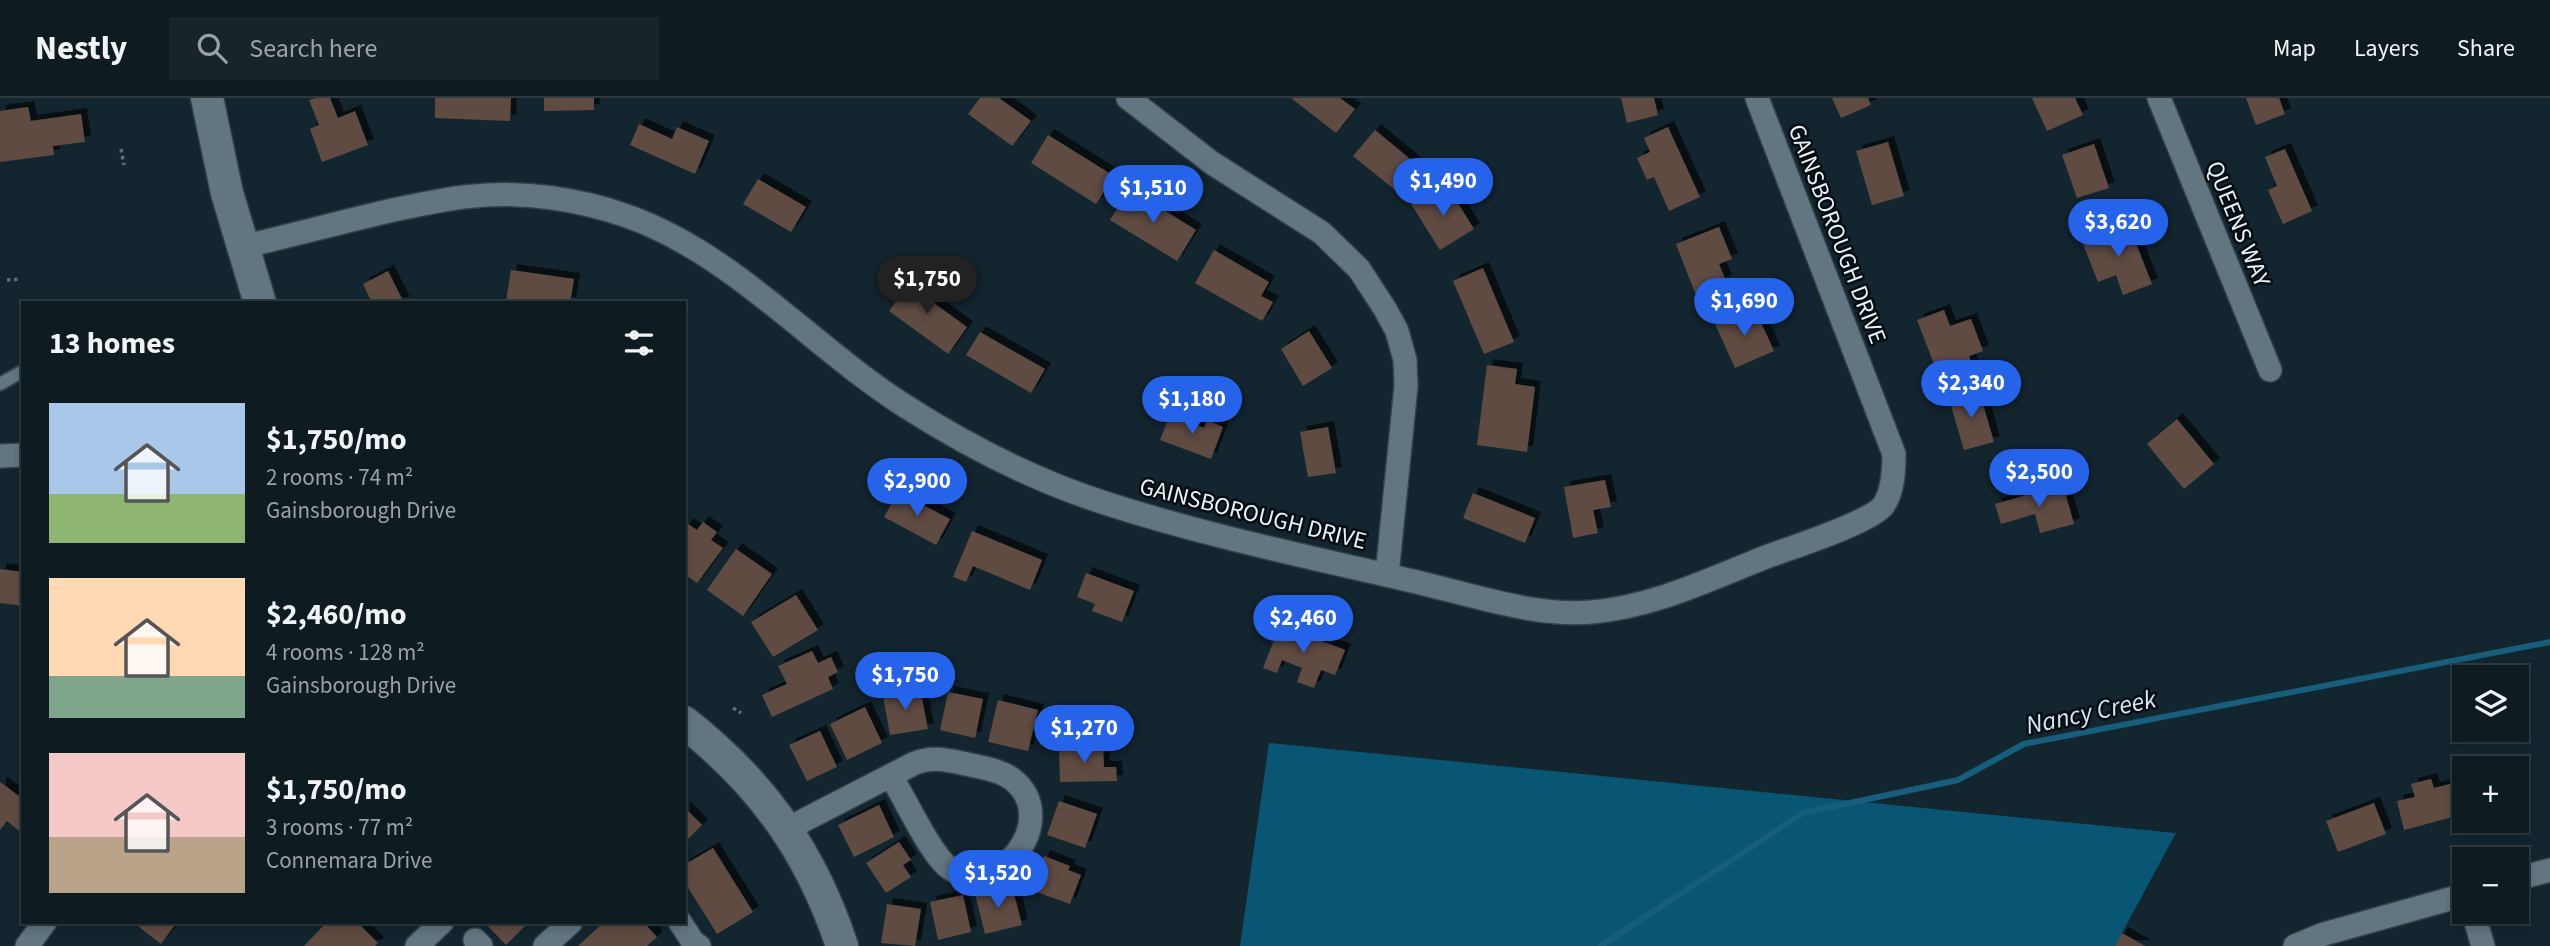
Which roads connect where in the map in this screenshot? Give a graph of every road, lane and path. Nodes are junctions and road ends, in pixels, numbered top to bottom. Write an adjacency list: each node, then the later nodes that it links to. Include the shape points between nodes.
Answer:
1 (207, 98): 7 (street)
2 (1128, 98): 16 (street, via 1212,163 1322,233 1359,269 1397,331 1406,386)
3 (1757, 98): 16 (street, GAINSBOROUGH DRIVE, via 1894,454 1886,502 1841,529 1696,584 1647,602 1591,612 1525,607)
4 (2159, 98): 11 (street, QUEENS WAY)
5 (121, 149): 6 (path)
6 (124, 165)
7 (242, 247): 10 (street); 16 (street, GAINSBOROUGH DRIVE, via 475,195 520,195 628,216 720,264 905,407 1052,483 1188,526)
8 (20, 279): 9 (path)
9 (7, 280)
10 (259, 301)
11 (2270, 370)
12 (21, 372): 13 (lane)
13 (0, 384)
14 (21, 455): 15 (street)
15 (0, 456)
16 (1387, 575)
17 (733, 708): 18 (path)
18 (741, 713)
19 (686, 724): 21 (street, via 747,778)
20 (891, 776): 20 (street, via 924,759 937,758 1011,778 1028,800 1032,814 1019,852 991,872 974,875 949,867); 21 (street)
21 (787, 829): 34 (street, via 808,864)
22 (2550, 870): 23 (street)
23 (2529, 876)
24 (2452, 898): 35 (street)
25 (44, 924): 30 (street)
26 (440, 924): 31 (street)
27 (569, 924): 32 (street)
28 (681, 924): 33 (street)
29 (2477, 924): 36 (street)
30 (27, 946)
31 (417, 946)
32 (545, 946)
33 (699, 946)
34 (842, 946)
35 (2295, 946)
36 (2483, 946)

